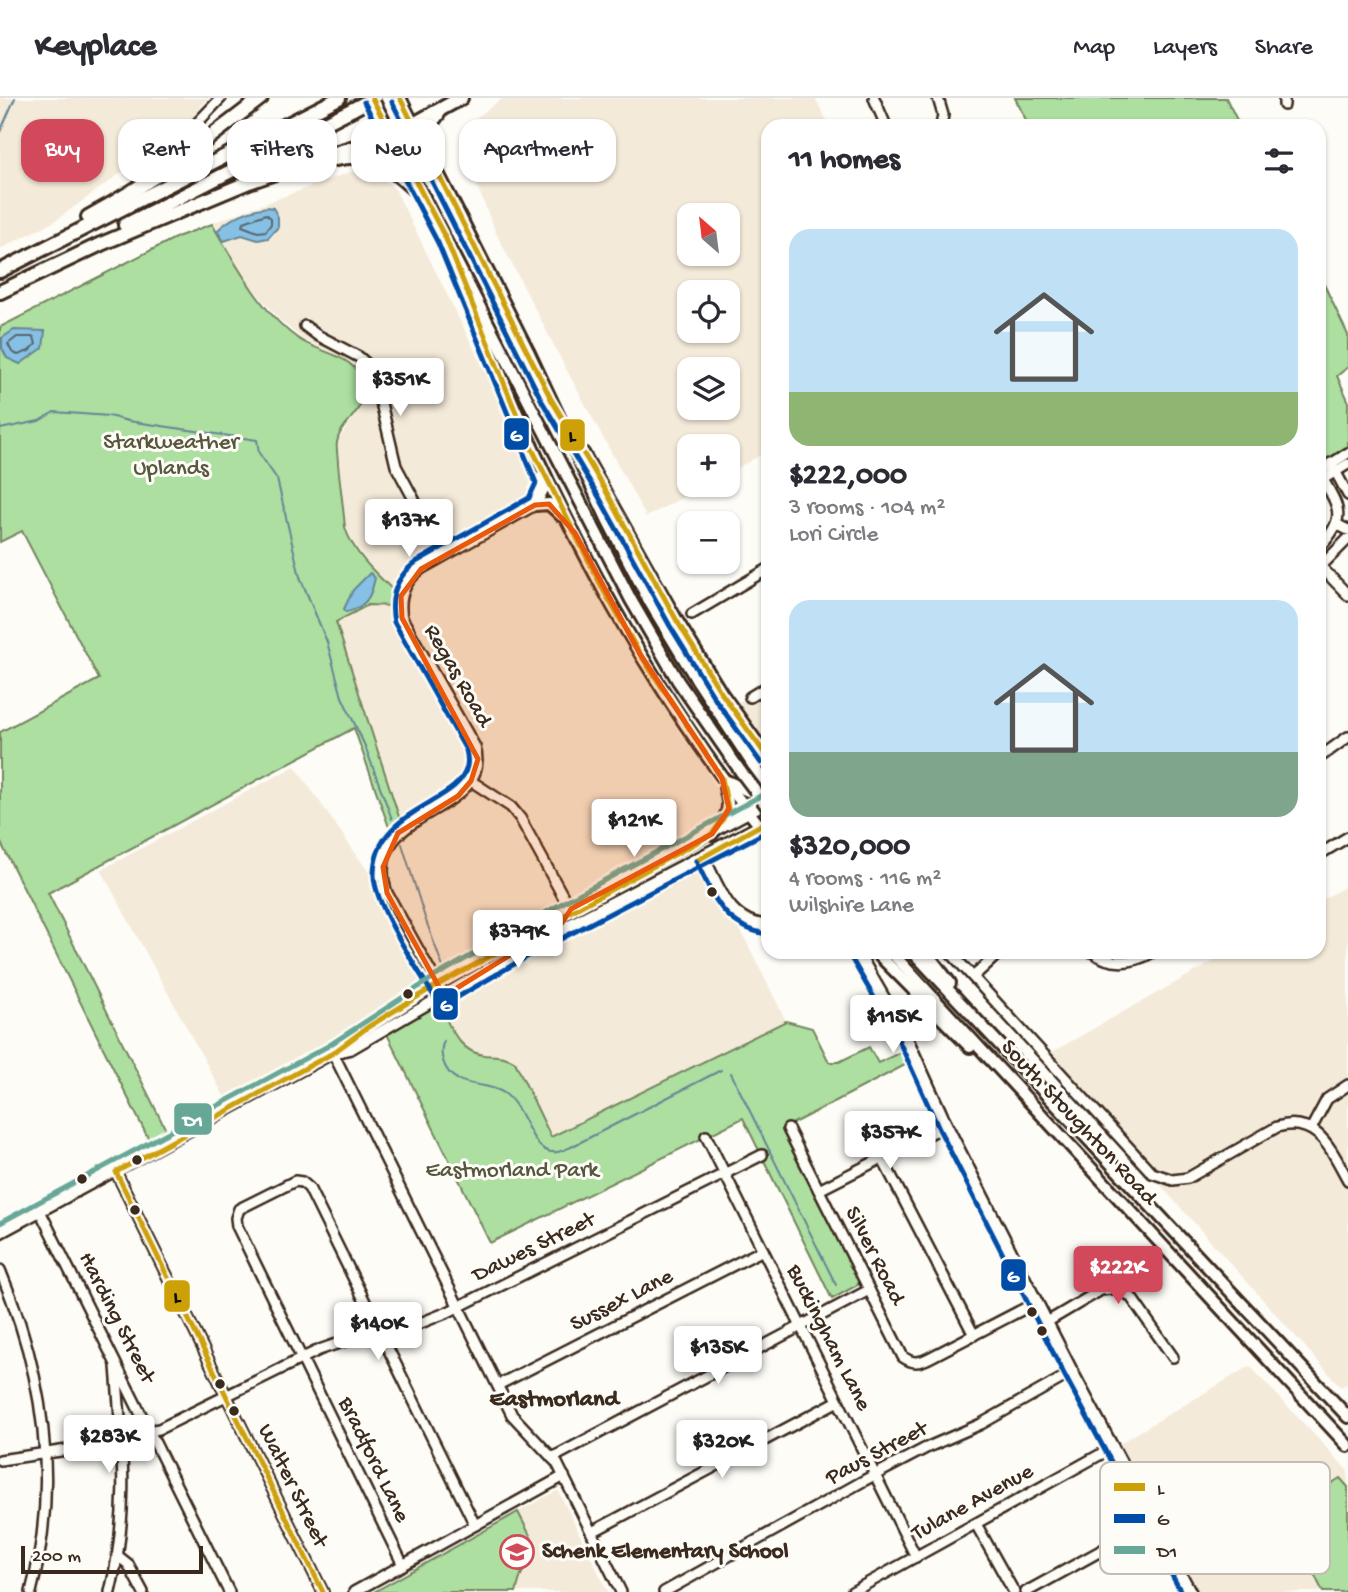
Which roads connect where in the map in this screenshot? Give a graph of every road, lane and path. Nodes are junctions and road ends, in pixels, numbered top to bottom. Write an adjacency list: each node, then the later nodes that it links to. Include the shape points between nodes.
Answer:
1 (221, 98): 10 (street)
2 (261, 98): 23 (highway, via 172,167)
3 (339, 98): 23 (highway)
4 (373, 98): 11 (main road); 24 (highway, bridge)
5 (400, 98): 12 (main road)
6 (461, 98): 9 (highway)
7 (874, 98): 15 (street)
8 (938, 98): 16 (street)
9 (446, 107): 13 (highway); 14 (highway)
10 (201, 119)
11 (384, 119)
12 (411, 119)
13 (425, 119)
14 (435, 119)
15 (883, 119)
16 (942, 119)
17 (337, 159): 21 (highway, via 365,156 389,166)
18 (252, 182): 24 (highway)
19 (415, 182): 21 (main road)
20 (442, 182): 26 (main road)
21 (423, 197): 22 (main road)
22 (446, 239): 28 (main road); 57 (main road, bridge, via 631,600 678,681)
23 (2, 270)
24 (0, 290)
25 (305, 326): 40 (street, via 369,366 396,466)
26 (551, 399): 49 (main road, via 677,621); 53 (main road, bridge, via 649,601)
27 (1348, 453): 30 (street)
28 (537, 459): 34 (main road, via 545,482); 37 (main road)
29 (1348, 464): 30 (street)
30 (1334, 467): 31 (street); 33 (street)
31 (1326, 472)
32 (1326, 486): 35 (street)
33 (1348, 495)
34 (535, 505): 37 (main road, via 554,507); 40 (street)
35 (1342, 520): 36 (street); 38 (street)
36 (1348, 530)
37 (575, 533): 54 (main road, via 640,654)
38 (1326, 540)
39 (1348, 540): 41 (street)
40 (444, 555): 55 (street, Regas Road, via 413,575 400,604 402,618 475,747 477,764)
41 (1326, 560)
42 (1326, 572): 44 (street)
43 (761, 573): 45 (street)
44 (1348, 595)
45 (692, 614)
46 (761, 690): 47 (street)
47 (750, 697)
48 (1348, 737): 52 (street)
49 (758, 745): 50 (main road); 51 (main road)
50 (761, 749)
51 (761, 751)
52 (1326, 753)
53 (761, 776)
54 (722, 778): 56 (main road, via 748,792); 59 (main road); 62 (main road, via 729,809)
55 (471, 781): 67 (street, via 520,818); 81 (street, via 458,796 398,833 389,844 383,867 387,892)
56 (761, 786)
57 (761, 799)
58 (761, 806): 59 (street)
59 (749, 813): 60 (main road); 62 (street)
60 (761, 822)
61 (761, 826): 65 (street)
62 (712, 834): 66 (street)
63 (1348, 837): 64 (street)
64 (1326, 850)
65 (704, 857): 68 (street); 69 (street, via 733,910 745,920)
66 (659, 863): 67 (street); 68 (street, via 622,890 584,908)
67 (570, 909): 70 (street, via 566,920); 81 (street)
68 (578, 920): 70 (street)
69 (761, 923)
70 (519, 952): 82 (street)
71 (862, 959): 87 (street)
72 (883, 959): 86 (main road)
73 (897, 959): 86 (main road, South Stoughton Road)
74 (920, 959): 83 (main road, South Stoughton Road)
75 (931, 959): 83 (main road)
76 (956, 959): 80 (street)
77 (992, 959): 80 (street)
78 (1103, 959): 79 (street)
79 (1138, 959)
80 (973, 977): 89 (street, via 1147,1168 1161,1177 1173,1180 1197,1173 1277,1127 1291,1123)
81 (438, 985): 82 (street); 84 (street)
82 (444, 996): 84 (street, via 351,1049)
83 (969, 1011): 97 (main road, South Stoughton Road)
84 (333, 1053): 93 (street); 105 (street)
85 (1348, 1085): 89 (street, via 1327,1099)
86 (1038, 1112): 99 (main road, South Stoughton Road)
87 (947, 1125): 92 (street); 104 (street)
88 (788, 1129): 96 (street, Silver Road)
89 (1311, 1129): 95 (street)
90 (706, 1136): 94 (street, Buckingham Lane)
91 (762, 1155): 94 (street, Dawes Street)
92 (882, 1158): 96 (street); 109 (street)
93 (116, 1172): 98 (street); 115 (street, Walter Street)
94 (725, 1174): 101 (street, Buckingham Lane); 105 (street, Dawes Street)
95 (1348, 1180)
96 (819, 1190): 103 (street, Silver Road)
97 (1154, 1210): 99 (main road); 117 (main road, South Stoughton Road)
98 (41, 1213): 100 (street); 112 (street, Harding Street)
99 (1141, 1223): 120 (main road, South Stoughton Road)
100 (0, 1233)
101 (763, 1250): 107 (street, Buckingham Lane); 114 (street, Sussex Lane)
102 (0, 1270): 122 (street, via 29,1356)
103 (869, 1290): 107 (street); 109 (street, Silver Road, via 909,1361 920,1362)
104 (1037, 1302): 106 (street); 109 (street)
105 (459, 1306): 108 (street, Dawes Street, via 413,1326); 114 (street)
106 (1048, 1322): 110 (street, via 1101,1290 1119,1288 1131,1297); 113 (street)
107 (800, 1325): 116 (street, Buckingham Lane); 123 (street)
108 (380, 1333): 111 (street, Dawes Street); 111 (street, Bradford Lane, via 305,1184 295,1181 239,1209 236,1218); 129 (street)
109 (974, 1335)
110 (1173, 1357)
111 (302, 1358): 115 (street, Dawes Street); 134 (street, Bradford Lane)
112 (116, 1360): 118 (street, Harding Street); 119 (street)
113 (1073, 1372): 121 (street); 126 (street, Paus Street, via 981,1424)
114 (498, 1385): 123 (street, via 512,1415)
115 (226, 1396): 118 (street, Dawes Street); 140 (street, Walter Street)
116 (838, 1401): 126 (street, Buckingham Lane); 130 (street)
117 (1348, 1416)
118 (150, 1430): 119 (street, Dawes Street); 139 (street, Harding Street)
119 (122, 1439): 122 (street, Dawes Street); 132 (street, via 125,1483)
120 (1348, 1446)
121 (1112, 1448): 125 (street); 128 (street, Tulane Avenue)
122 (46, 1453): 124 (street, Dawes Street); 136 (street, via 45,1517)
123 (552, 1458): 127 (street)
124 (0, 1460)
125 (1120, 1462)
126 (875, 1475): 133 (street, Buckingham Lane); 143 (street, Paus Street)
127 (564, 1476): 129 (street); 130 (street)
128 (976, 1524): 133 (street, Tulane Avenue); 145 (street)
129 (475, 1525): 134 (street)
130 (592, 1532): 142 (street)
131 (1100, 1551): 146 (street)
132 (118, 1556): 137 (street); 138 (street, via 128,1564)
133 (916, 1557): 144 (street, Tulane Avenue)
134 (403, 1566): 141 (street)
135 (1181, 1574): 147 (street)
136 (31, 1592)
137 (110, 1592)
138 (143, 1592)
139 (229, 1592)
140 (323, 1592)
141 (354, 1592)
142 (621, 1592)
143 (664, 1592)
144 (852, 1592)
145 (1014, 1592)
146 (1026, 1592)
147 (1191, 1592)

